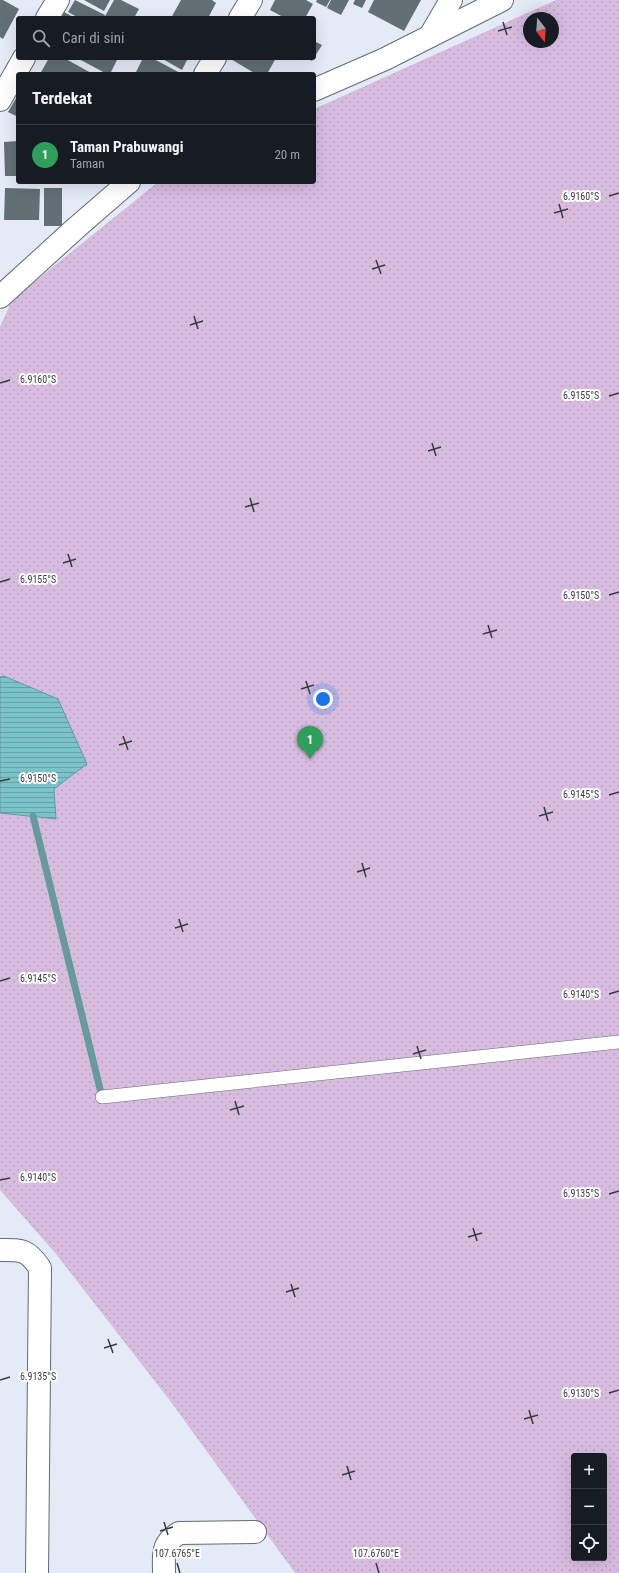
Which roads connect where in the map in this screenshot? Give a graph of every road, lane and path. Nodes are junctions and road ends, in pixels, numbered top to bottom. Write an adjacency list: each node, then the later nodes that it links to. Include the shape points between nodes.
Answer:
1 (58, 0): 5 (street)
2 (251, 0): 6 (street)
3 (451, 0): 7 (street)
4 (502, 0): 7 (street)
5 (48, 16)
6 (241, 16)
7 (430, 36): 13 (street)
8 (23, 60): 11 (street)
9 (214, 60): 12 (street)
10 (16, 72): 14 (street)
11 (16, 72)
12 (206, 72)
13 (316, 89)
14 (0, 100)
15 (127, 184): 16 (street)
16 (0, 297)
17 (619, 1042): 18 (lane)
18 (102, 1097)
19 (0, 1250): 21 (street, via 16,1250 31,1255 40,1268)
20 (255, 1532): 22 (street, via 179,1533 170,1538 164,1549)
21 (37, 1573)
22 (164, 1573)

